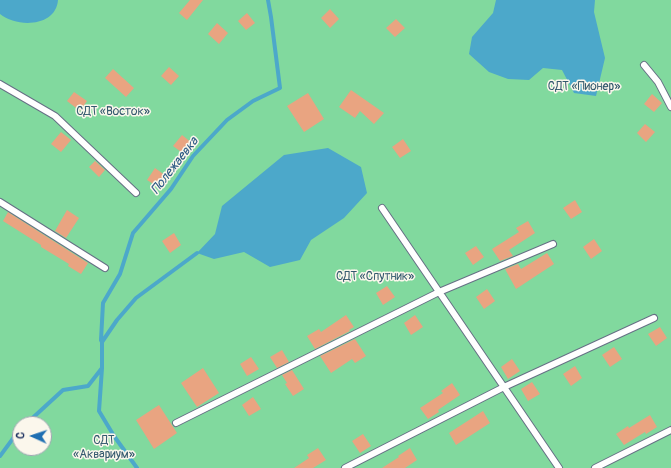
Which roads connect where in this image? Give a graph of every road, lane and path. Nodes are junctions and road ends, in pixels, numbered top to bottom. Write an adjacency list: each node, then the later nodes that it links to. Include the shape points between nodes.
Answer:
1 (644, 65): 3 (lane, via 658,82)
2 (0, 84): 4 (lane, via 55,116)
3 (671, 107)
4 (136, 193)
5 (0, 202): 8 (lane)
6 (382, 208): 9 (lane)
7 (553, 244): 9 (lane)
8 (105, 268)
9 (439, 292): 11 (lane); 12 (lane)
10 (654, 318): 11 (lane)
11 (504, 387): 14 (lane); 15 (lane)
12 (176, 423)
13 (671, 430): 16 (lane)
14 (346, 468)
15 (559, 468)
16 (595, 468)

